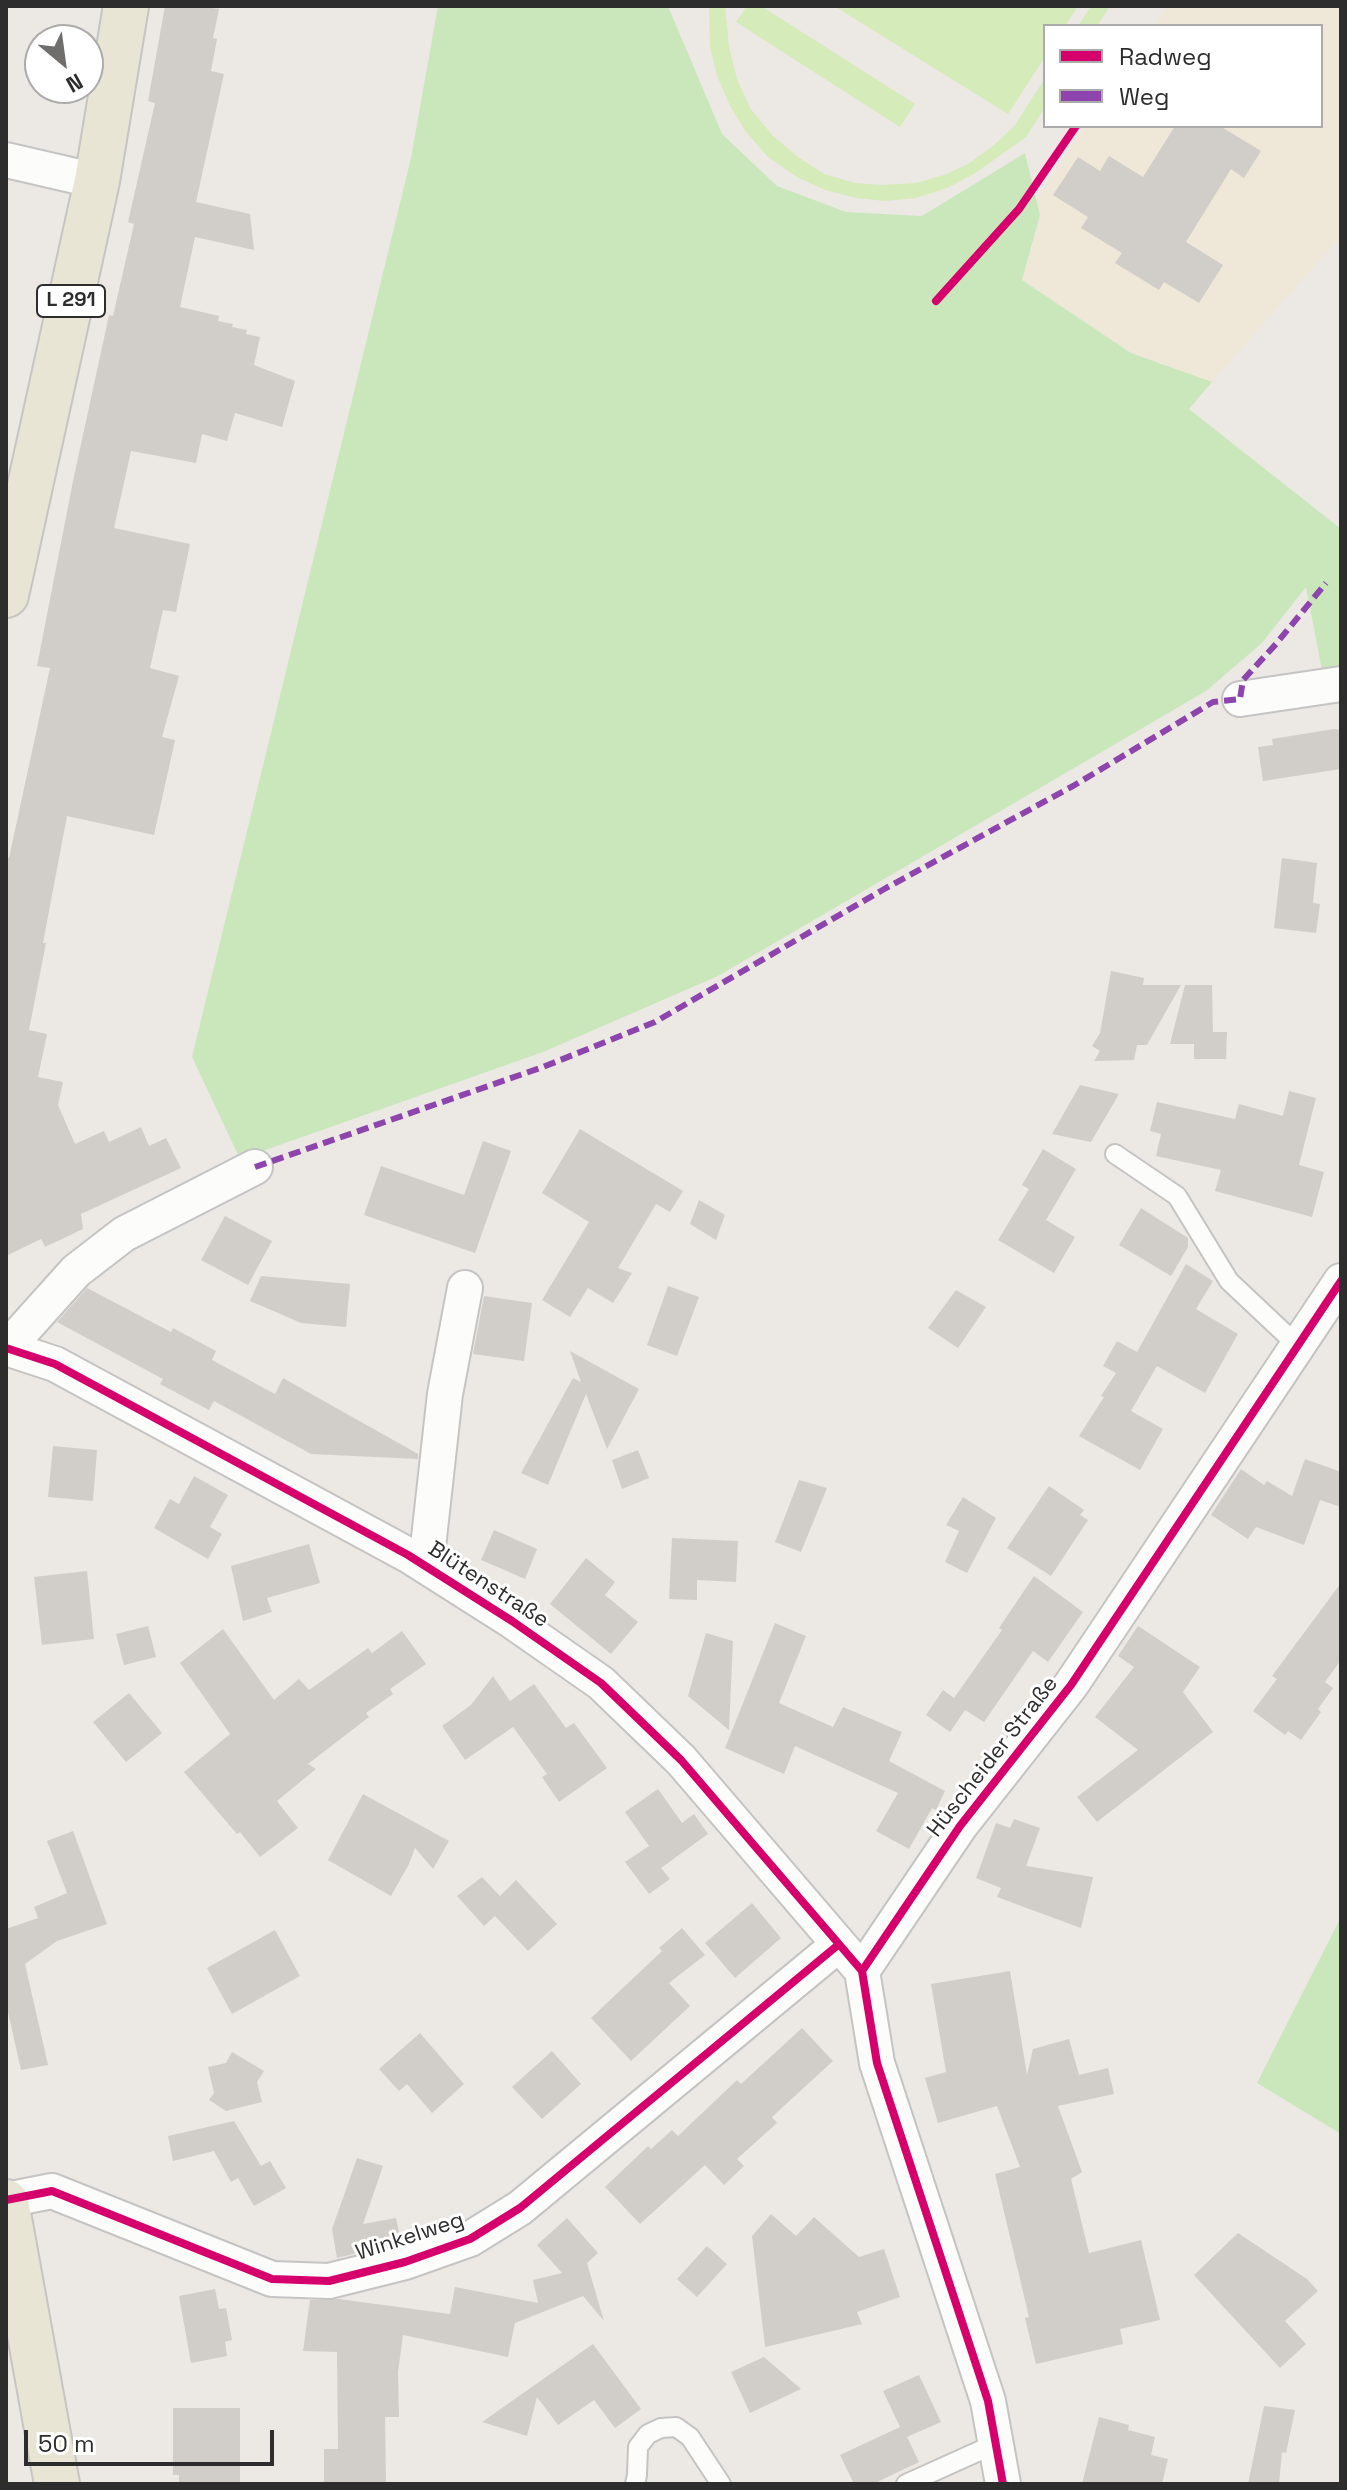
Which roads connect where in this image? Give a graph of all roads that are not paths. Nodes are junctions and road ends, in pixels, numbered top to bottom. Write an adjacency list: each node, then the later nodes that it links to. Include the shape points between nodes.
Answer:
1 (126, 6): 3 (main road, L 291)
2 (6, 160): 3 (street)
3 (97, 181): 4 (main road, L 291)
4 (6, 595)
5 (1341, 684): 6 (street)
6 (1240, 699)
7 (1115, 1154): 11 (lane, via 1177,1196 1229,1281)
8 (255, 1167): 12 (street, via 124,1234 76,1271)
9 (1341, 1281): 11 (street, Hüscheider Straße)
10 (465, 1288): 13 (street, Blütenstraße, via 445,1394)
11 (1297, 1345): 15 (street, Hüscheider Straße, via 1071,1685 960,1826)
12 (7, 1348): 13 (street, Blütenstraße, via 55,1364)
13 (426, 1565): 14 (street, Blütenstraße, via 601,1683 681,1760)
14 (838, 1945): 15 (street, Blütenstraße); 16 (street, Winkelweg, via 520,2208 470,2239 405,2262 329,2281 272,2279 52,2191)
15 (862, 1971): 17 (street, via 877,2063 988,2401)
16 (6, 2201): 18 (main road)
17 (997, 2443): 21 (lane); 22 (street)
18 (57, 2484)
19 (635, 2484): 20 (lane, via 638,2447 648,2434 676,2427 690,2437)
20 (721, 2484)
21 (906, 2484)
22 (1003, 2484)

